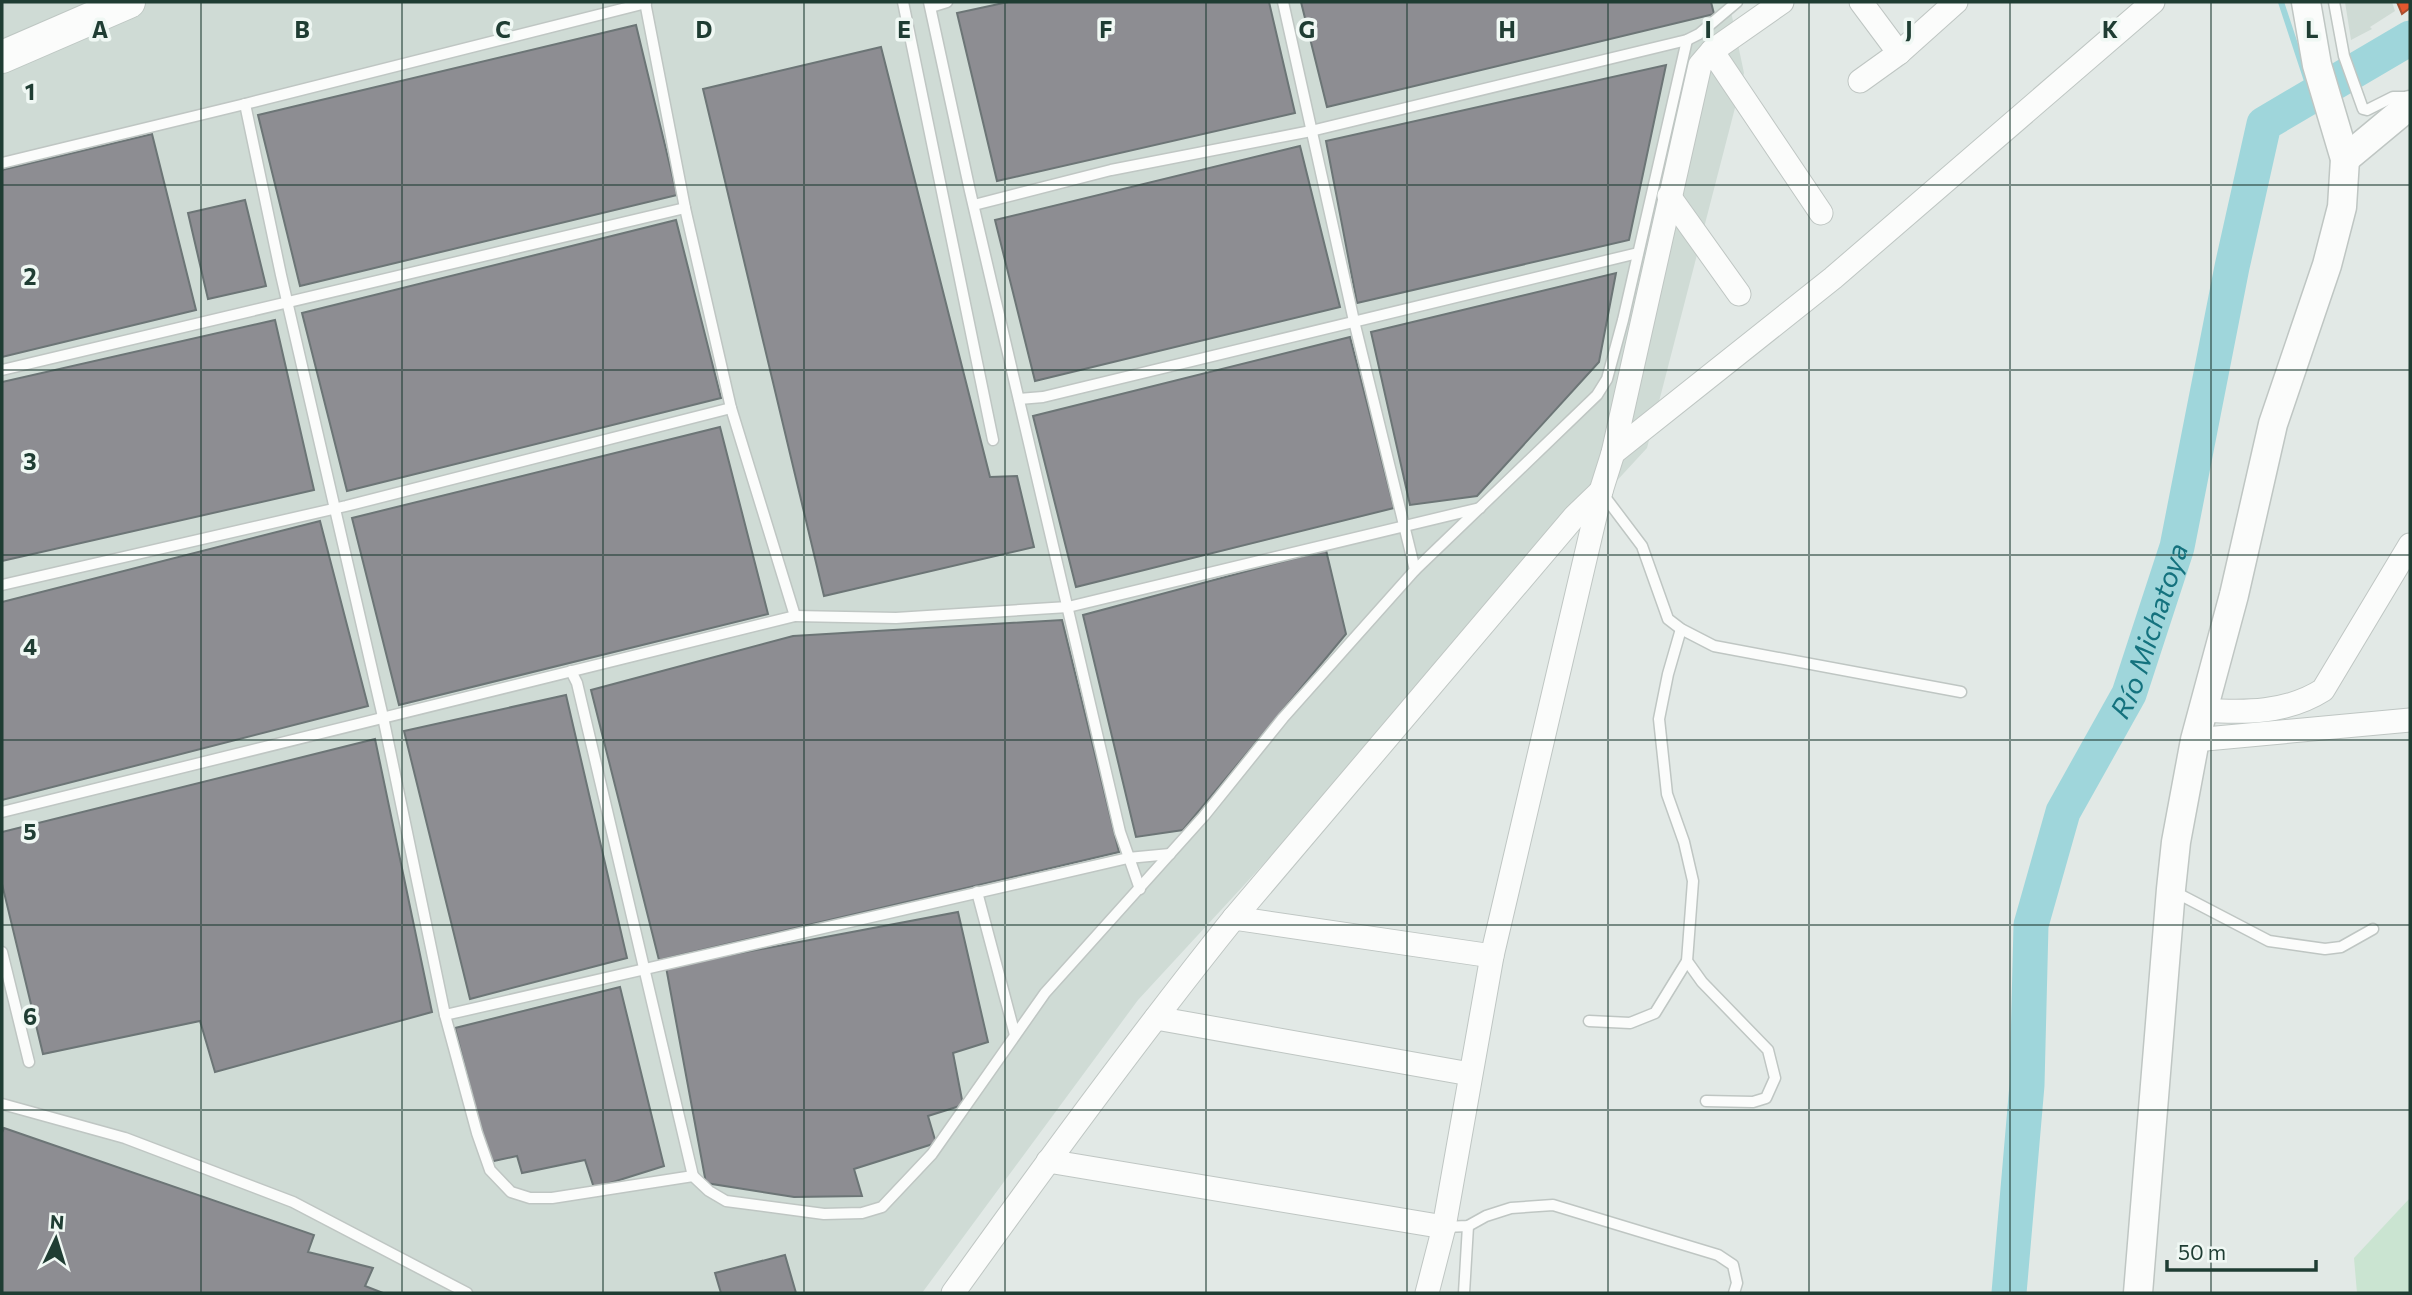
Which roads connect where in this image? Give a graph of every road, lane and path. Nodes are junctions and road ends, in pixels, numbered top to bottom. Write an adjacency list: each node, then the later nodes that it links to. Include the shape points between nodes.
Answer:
1 (126, 2): 17 (main road)
2 (645, 2): 20 (lane); 27 (lane)
3 (903, 2): 36 (lane)
4 (947, 2): 13 (lane)
5 (1283, 2): 22 (lane)
6 (1737, 2): 14 (lane)
7 (1782, 2): 15 (street)
8 (1861, 2): 16 (street)
9 (1956, 2): 16 (street)
10 (2153, 2): 37 (street, via 1833,278)
11 (2306, 2): 23 (street, via 2317,65)
12 (2334, 2): 19 (lane, via 2344,56 2363,109 2393,97)
13 (930, 4): 26 (lane)
14 (1687, 40): 22 (lane); 29 (lane)
15 (1712, 51): 25 (street, via 1700,65); 28 (street)
16 (1899, 52): 18 (street)
17 (2, 57)
18 (1860, 81)
19 (2410, 97)
20 (245, 104): 24 (lane); 31 (lane)
21 (2410, 105): 23 (street)
22 (1311, 131): 26 (lane, via 1111,170); 32 (lane)
23 (2345, 159): 50 (street, via 2342,207 2273,424)
24 (2, 163)
25 (1669, 196): 30 (street); 37 (street)
26 (974, 205): 34 (lane)
27 (685, 208): 31 (lane); 35 (lane)
28 (1821, 213)
29 (1638, 253): 32 (lane); 40 (lane, via 1607,379 1597,395)
30 (1739, 294)
31 (288, 303): 33 (lane); 39 (lane)
32 (1354, 321): 34 (lane); 41 (lane)
33 (2, 370)
34 (1019, 399): 45 (lane)
35 (731, 408): 39 (lane); 46 (lane)
36 (993, 440)
37 (1613, 453): 38 (street)
38 (1601, 491): 47 (lane, via 1642,546 1668,619); 60 (street); 63 (street)
39 (335, 508): 44 (lane); 51 (lane)
40 (1481, 508): 41 (lane); 43 (lane)
41 (1404, 524): 43 (lane); 45 (lane)
42 (2410, 545): 50 (street, via 2323,690 2276,709 2243,713)
43 (1415, 570): 55 (lane)
44 (2, 585)
45 (1068, 607): 46 (lane, via 896,618); 56 (lane)
46 (795, 616): 48 (lane)
47 (1681, 629): 49 (lane, via 1714,646); 64 (lane, via 1660,719 1667,794 1693,881)
48 (571, 671): 51 (lane); 65 (lane)
49 (1961, 692)
50 (2203, 710): 53 (street)
51 (383, 718): 54 (lane); 66 (lane)
52 (2410, 720): 53 (street)
53 (2195, 740): 58 (street)
54 (2, 812)
55 (1170, 854): 56 (lane); 57 (lane)
56 (1128, 858): 57 (lane); 59 (lane)
57 (1140, 888): 69 (lane, via 1045,993)
58 (2171, 889): 61 (lane, via 2269,941 2325,949 2341,947); 83 (street)
59 (977, 892): 65 (lane); 69 (lane)
60 (1234, 918): 63 (street); 67 (street)
61 (2373, 929)
62 (2, 952): 70 (lane)
63 (1492, 956): 71 (street)
64 (1687, 961): 68 (lane, via 1655,1013 1630,1023); 72 (lane, via 1768,1050 1775,1078 1766,1098)
65 (643, 968): 66 (lane); 75 (lane)
66 (444, 1015): 75 (lane, via 485,1158 511,1192 552,1198)
67 (1156, 1018): 71 (street); 74 (street)
68 (1589, 1021)
69 (1015, 1035): 75 (lane, via 932,1154 882,1207 862,1213 824,1213 726,1201)
70 (29, 1062)
71 (1470, 1073): 77 (street)
72 (1706, 1101)
73 (2, 1104): 78 (lane, via 125,1138 293,1202)
74 (1048, 1161): 77 (street); 79 (street)
75 (693, 1177)
76 (1468, 1226): 77 (lane); 81 (lane); 82 (lane, via 1511,1208 1553,1205 1718,1255 1733,1265)
77 (1444, 1227): 80 (street)
78 (467, 1293)
79 (953, 1293)
80 (1427, 1293)
81 (1464, 1293)
82 (1734, 1293)
83 (2138, 1293)

